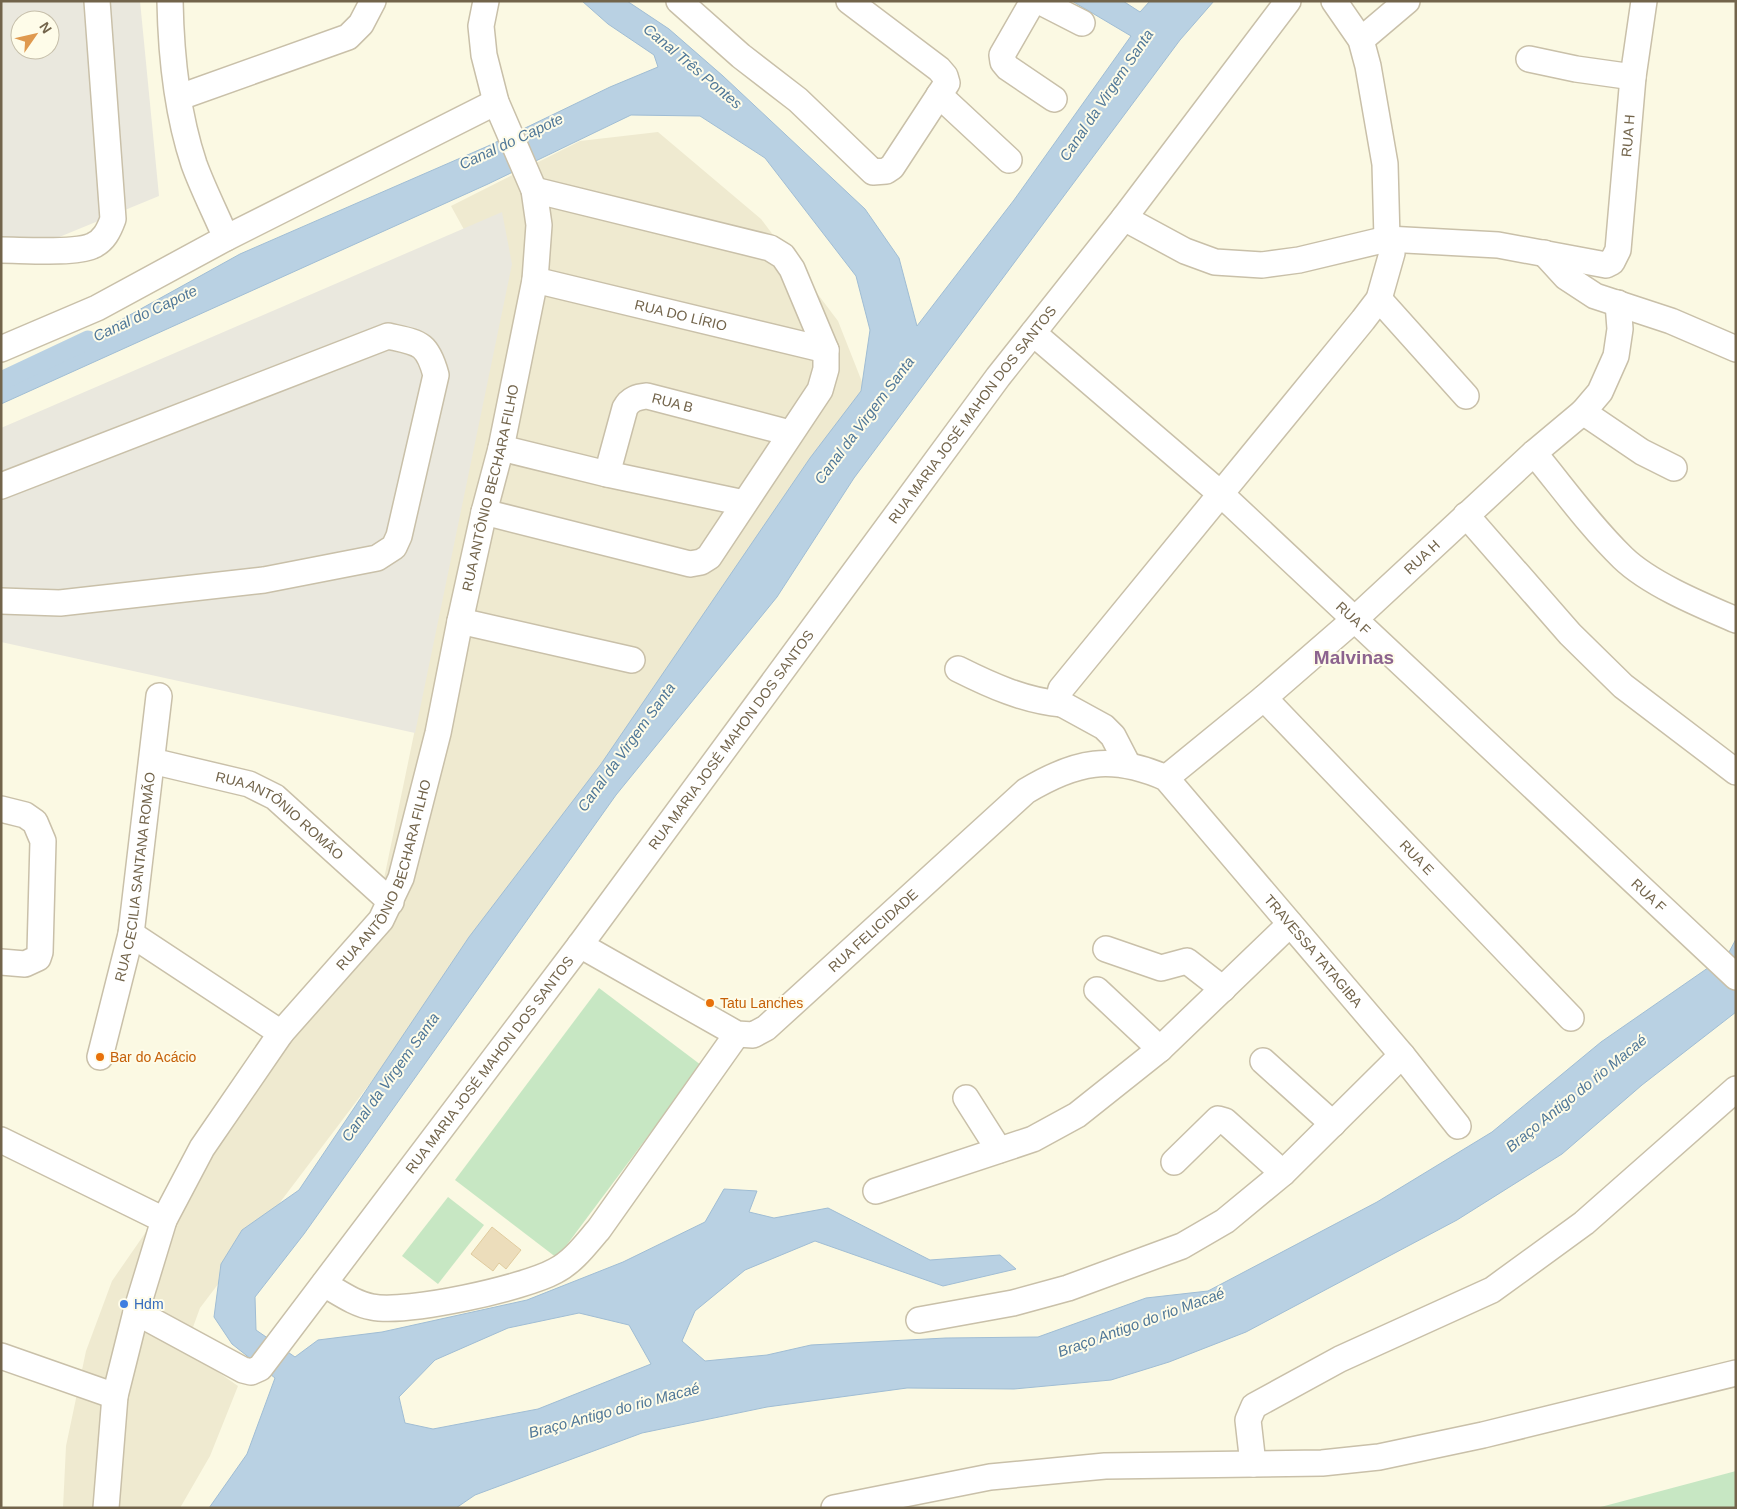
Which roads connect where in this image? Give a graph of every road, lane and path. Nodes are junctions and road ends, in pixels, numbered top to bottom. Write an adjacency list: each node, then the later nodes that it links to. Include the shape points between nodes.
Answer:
1 (97, 1): 26 (street, via 113,219 107,234 92,246 69,250)
2 (170, 1): 18 (street)
3 (373, 1): 18 (street, via 361,24 348,36)
4 (486, 1): 20 (street, RUA ANTÔNIO BECHARA FILHO, via 481,26 484,55)
5 (679, 1): 17 (street, via 741,56 798,100 873,172 886,171 892,166)
6 (849, 1): 17 (street, via 939,69 947,83)
7 (1033, 1): 19 (street, via 1002,55 1003,62)
8 (1039, 1): 13 (street)
9 (1288, 1): 23 (street, RUA MARIA JOSÉ MAHON DOS SANTOS)
10 (1334, 1): 14 (street)
11 (1407, 1): 14 (street)
12 (1644, 1): 16 (street, RUA H)
13 (1082, 23)
14 (1361, 40): 25 (street, via 1385,164)
15 (1529, 58): 16 (street)
16 (1632, 77): 27 (street, RUA H, via 1618,250 1612,262 1606,265)
17 (940, 95): 21 (street)
18 (180, 97): 24 (street, via 195,165)
19 (1054, 99)
20 (500, 110): 22 (street, RUA ANTÔNIO BECHARA FILHO); 24 (street)
21 (1009, 160)
22 (530, 179): 28 (street, RUA ANTÔNIO BECHARA FILHO, via 539,225); 34 (street, via 770,248 783,256 792,269)
23 (1124, 218): 25 (street, via 1185,251 1216,262 1262,264 1300,260); 31 (street, RUA MARIA JOSÉ MAHON DOS SANTOS)
24 (226, 238): 32 (street, via 97,308)
25 (1387, 239): 27 (street, via 1489,244); 29 (street, via 1392,253)
26 (1, 250)
27 (1544, 253): 30 (street, via 1576,286)
28 (535, 280): 34 (street, RUA DO LÍRIO); 38 (street, RUA ANTÔNIO BECHARA FILHO)
29 (1379, 299): 35 (street); 43 (street)
30 (1618, 303): 33 (street, via 1672,321); 36 (street, RUA H, via 1620,329 1616,356 1600,392)
31 (1033, 333): 43 (street, RUA F); 64 (street, RUA MARIA JOSÉ MAHON DOS SANTOS)
32 (1, 349)
33 (1736, 349)
34 (826, 350): 37 (street, via 826,369 820,390)
35 (1466, 396)
36 (1583, 412): 39 (street, RUA H); 40 (street, via 1642,452)
37 (790, 433): 41 (street, RUA B, via 647,396 639,397 624,408); 44 (street)
38 (501, 448): 41 (street); 45 (street, RUA ANTÔNIO BECHARA FILHO)
39 (1534, 453): 46 (street, RUA H); 49 (street, via 1624,559 1670,591)
40 (1674, 468)
41 (607, 474): 44 (street)
42 (1, 486): 47 (street, via 388,336 416,342 430,355 436,375 400,536 394,547 377,558 245,583 60,603)
43 (1222, 495): 48 (street, RUA F); 55 (street, via 1061,689 1058,697)
44 (744, 503): 45 (street, via 709,557 690,564)
45 (484, 512): 50 (street, RUA ANTÔNIO BECHARA FILHO)
46 (1466, 515): 48 (street, RUA H); 58 (street, via 1570,634 1623,686)
47 (1, 601)
48 (1355, 619): 54 (street, RUA H); 67 (street, RUA F)
49 (1736, 620)
50 (460, 621): 51 (street); 61 (street, RUA ANTÔNIO BECHARA FILHO, via 438,733 401,878)
51 (632, 660)
52 (958, 669): 55 (street, via 990,685 1045,703)
53 (159, 696): 56 (street, RUA CECILIA SANTANA ROMÃO)
54 (1264, 698): 59 (street, RUA H); 70 (street, RUA E)
55 (1062, 704): 57 (street, via 1104,726)
56 (152, 761): 61 (street, RUA ANTÔNIO ROMÃO, via 249,784 275,798); 63 (street, RUA CECILIA SANTANA ROMÃO)
57 (1128, 764): 59 (street, RUA FELICIDADE); 72 (street, RUA FELICIDADE, via 1076,767 1053,775 1026,791 766,1028 753,1035)
58 (1736, 772)
59 (1166, 778): 62 (street, TRAVESSA TATAGIBA)
60 (1, 809): 66 (street, via 24,815 34,822 43,841 38,958 25,964)
61 (391, 902): 71 (street, RUA ANTÔNIO BECHARA FILHO, via 381,920)
62 (1290, 924): 68 (street); 74 (street, TRAVESSA TATAGIBA)
63 (131, 934): 71 (street); 75 (street, RUA CECILIA SANTANA ROMÃO)
64 (580, 945): 72 (street); 87 (street, RUA MARIA JOSÉ MAHON DOS SANTOS)
65 (1106, 948): 68 (street, via 1161,968 1187,961)
66 (1, 962)
67 (1736, 977)
68 (1223, 988): 73 (street)
69 (1097, 990): 73 (street)
70 (1572, 1018)
71 (281, 1033): 86 (street, RUA ANTÔNIO BECHARA FILHO, via 202,1148)
72 (737, 1034): 87 (street, via 599,1229 578,1254 557,1271 532,1281 428,1305 392,1309 352,1301)
73 (1160, 1049): 82 (street, via 1077,1115 1033,1139)
74 (1402, 1055): 79 (street); 80 (street, TRAVESSA TATAGIBA)
75 (100, 1057)
76 (1263, 1060): 79 (street)
77 (1736, 1089): 93 (street, via 1584,1223 1492,1290 1340,1359 1254,1406 1248,1420)
78 (966, 1098): 82 (street)
79 (1332, 1124): 84 (street)
80 (1458, 1126)
81 (1, 1140): 86 (street)
82 (999, 1150): 85 (street)
83 (1174, 1162): 84 (street, via 1218,1119)
84 (1283, 1173): 89 (street, via 1225,1221 1182,1246 1068,1288 1013,1303)
85 (876, 1191)
86 (164, 1220): 88 (street, RUA ANTÔNIO BECHARA FILHO)
87 (324, 1284): 88 (street, RUA MARIA JOSÉ MAHON DOS SANTOS, via 260,1368 251,1372)
88 (136, 1312): 92 (street, RUA ANTÔNIO BECHARA FILHO)
89 (919, 1320)
90 (1, 1356): 92 (street)
91 (1736, 1373): 93 (street, via 1483,1435 1378,1457)
92 (116, 1396): 94 (street, RUA ANTÔNIO BECHARA FILHO)
93 (1253, 1464): 95 (street, via 1105,1466 990,1477)
94 (106, 1508)
95 (834, 1508)

